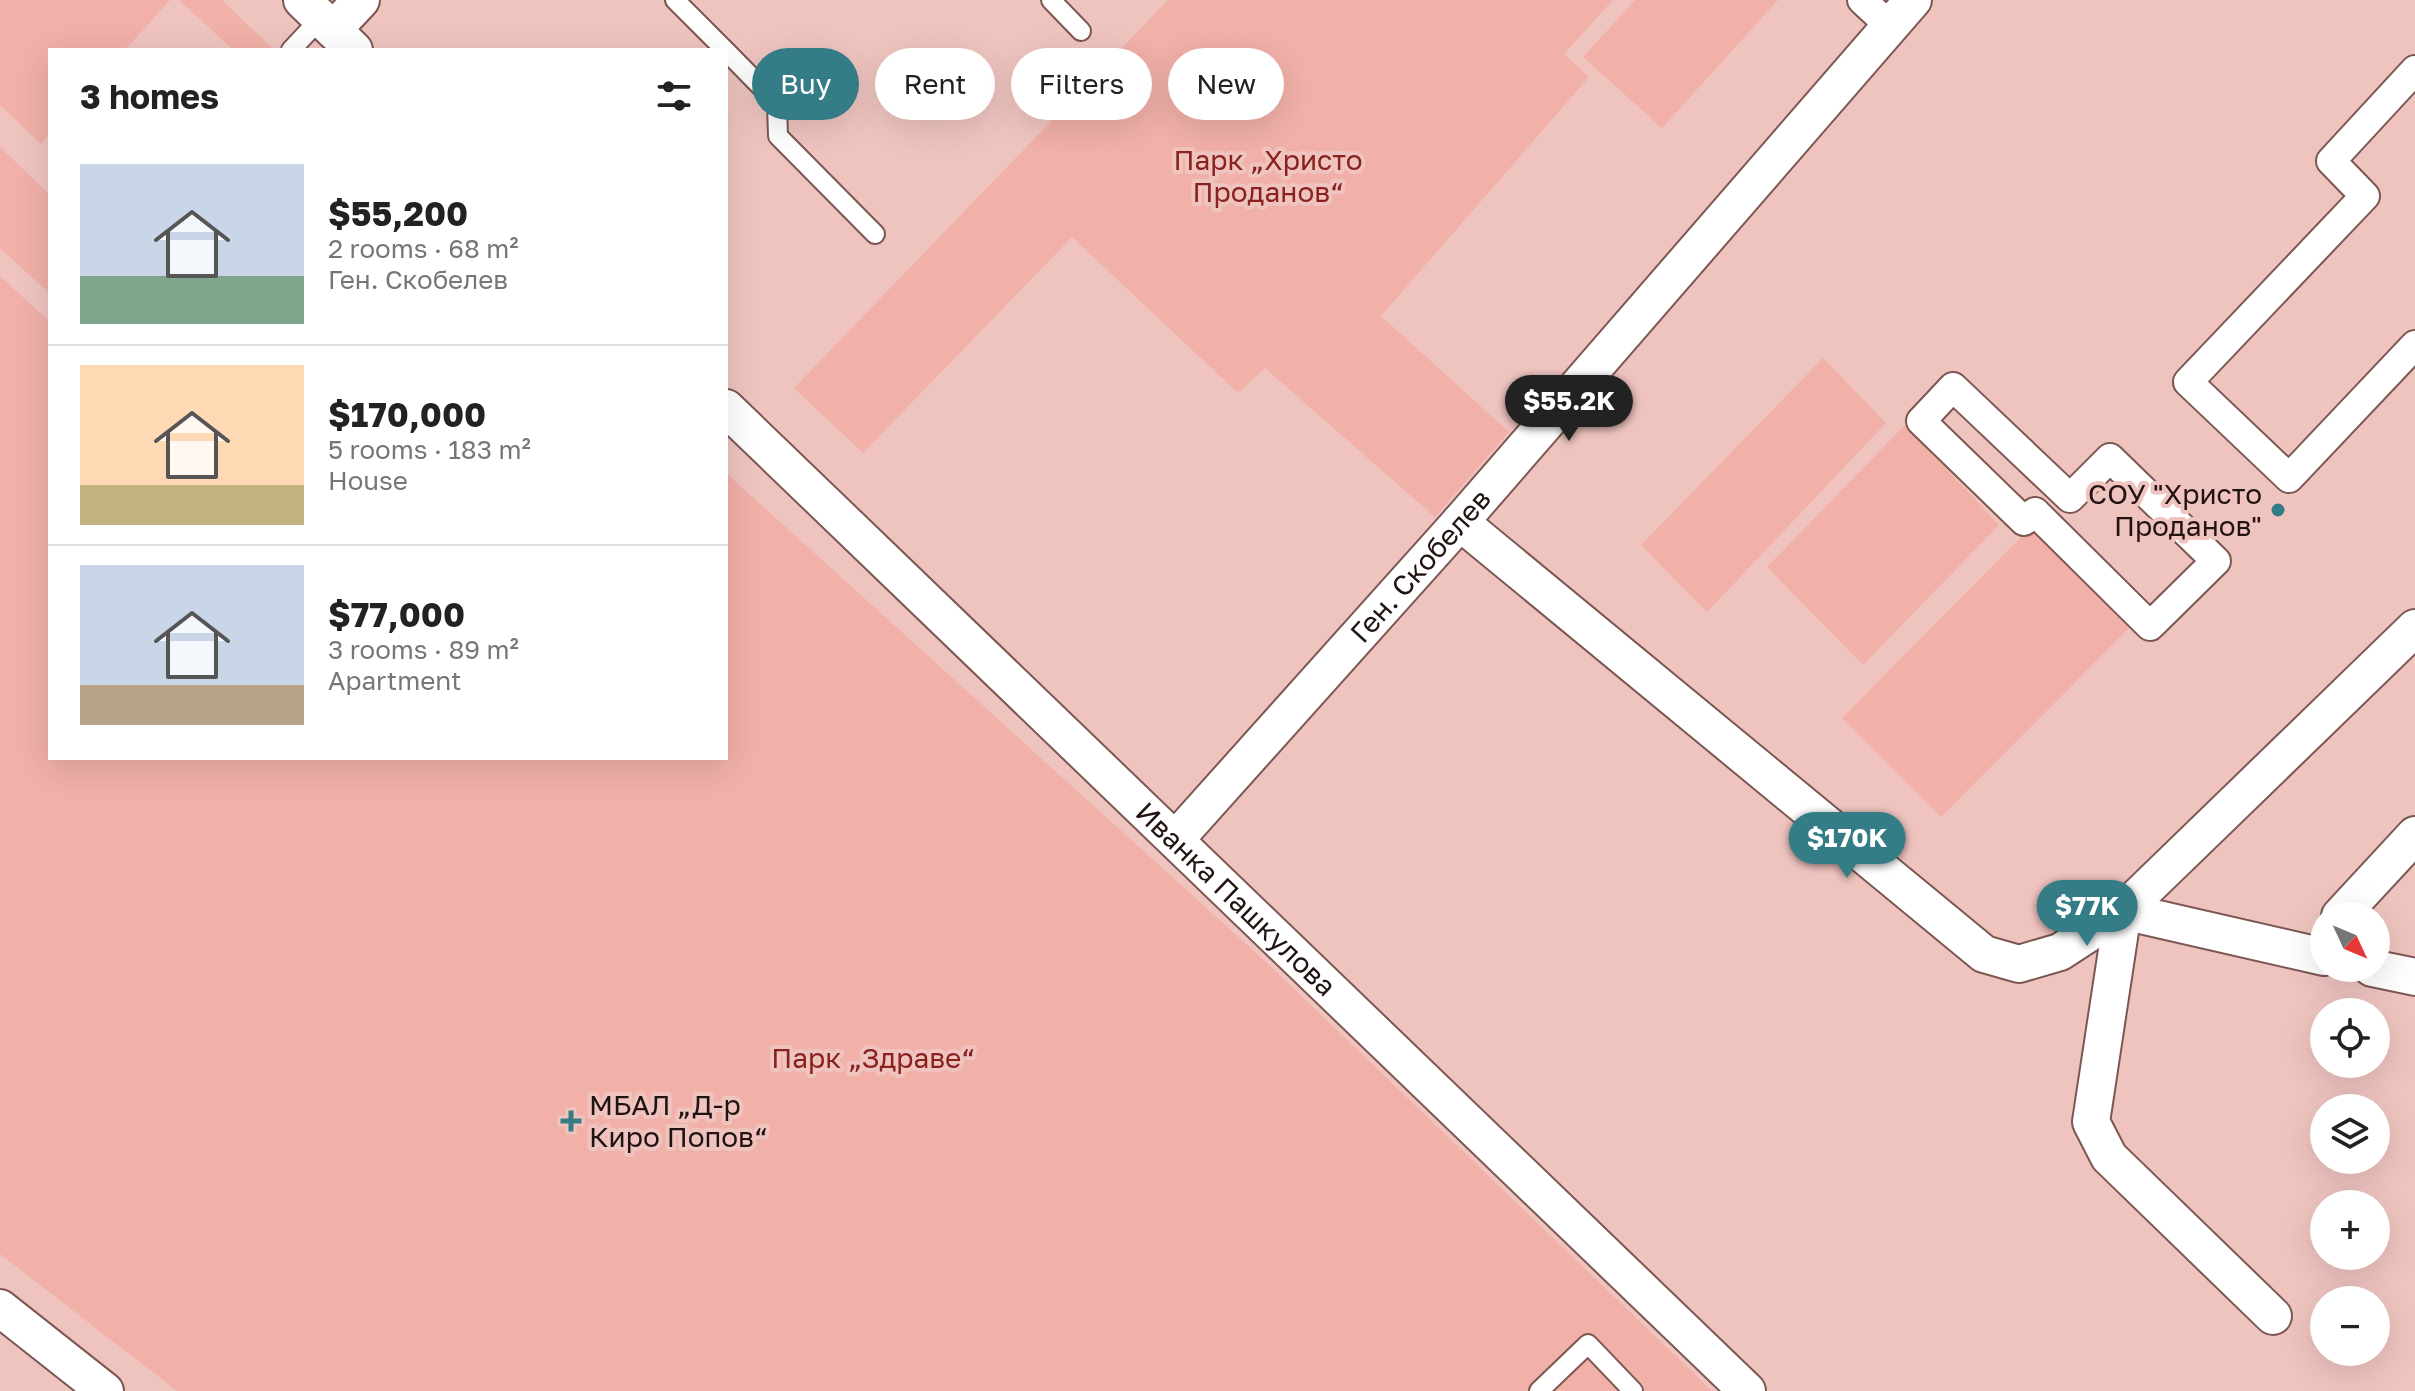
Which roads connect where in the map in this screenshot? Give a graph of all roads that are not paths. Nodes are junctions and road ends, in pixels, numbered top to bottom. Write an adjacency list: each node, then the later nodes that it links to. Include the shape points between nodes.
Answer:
1 (361, 0): 6 (street)
2 (675, 0): 9 (lane)
3 (1051, 0): 7 (lane)
4 (1862, 0): 5 (street)
5 (1901, 13): 15 (street, Ген. Скобелев)
6 (328, 24): 8 (lane)
7 (1081, 31)
8 (294, 48)
9 (722, 48)
10 (728, 54): 12 (lane, via 777,103 778,136)
11 (2415, 70): 13 (street, via 2331,161 2365,196 2188,382 2289,478)
12 (875, 234)
13 (2415, 345)
14 (728, 410): 19 (street, Иванка Пашкулова)
15 (1460, 522): 19 (street, Ген. Скобелев); 21 (street, via 1984,954 2019,964 2060,952)
16 (2216, 561): 16 (street, via 2110,458 2070,498 1953,387 1921,421 2024,521 2035,512 2150,626)
17 (2415, 628): 21 (street)
18 (2415, 835): 20 (street)
19 (1175, 840): 30 (street, Иванка Пашкулова)
20 (2353, 902)
21 (2123, 911): 22 (street); 26 (street, via 2091,1122 2109,1157)
22 (2310, 946)
23 (2390, 972): 24 (street)
24 (2415, 977)
25 (0, 1308): 27 (street)
26 (2273, 1316)
27 (105, 1391)
28 (1539, 1391): 29 (lane, via 1588,1344)
29 (1633, 1391)
30 (1747, 1391)

